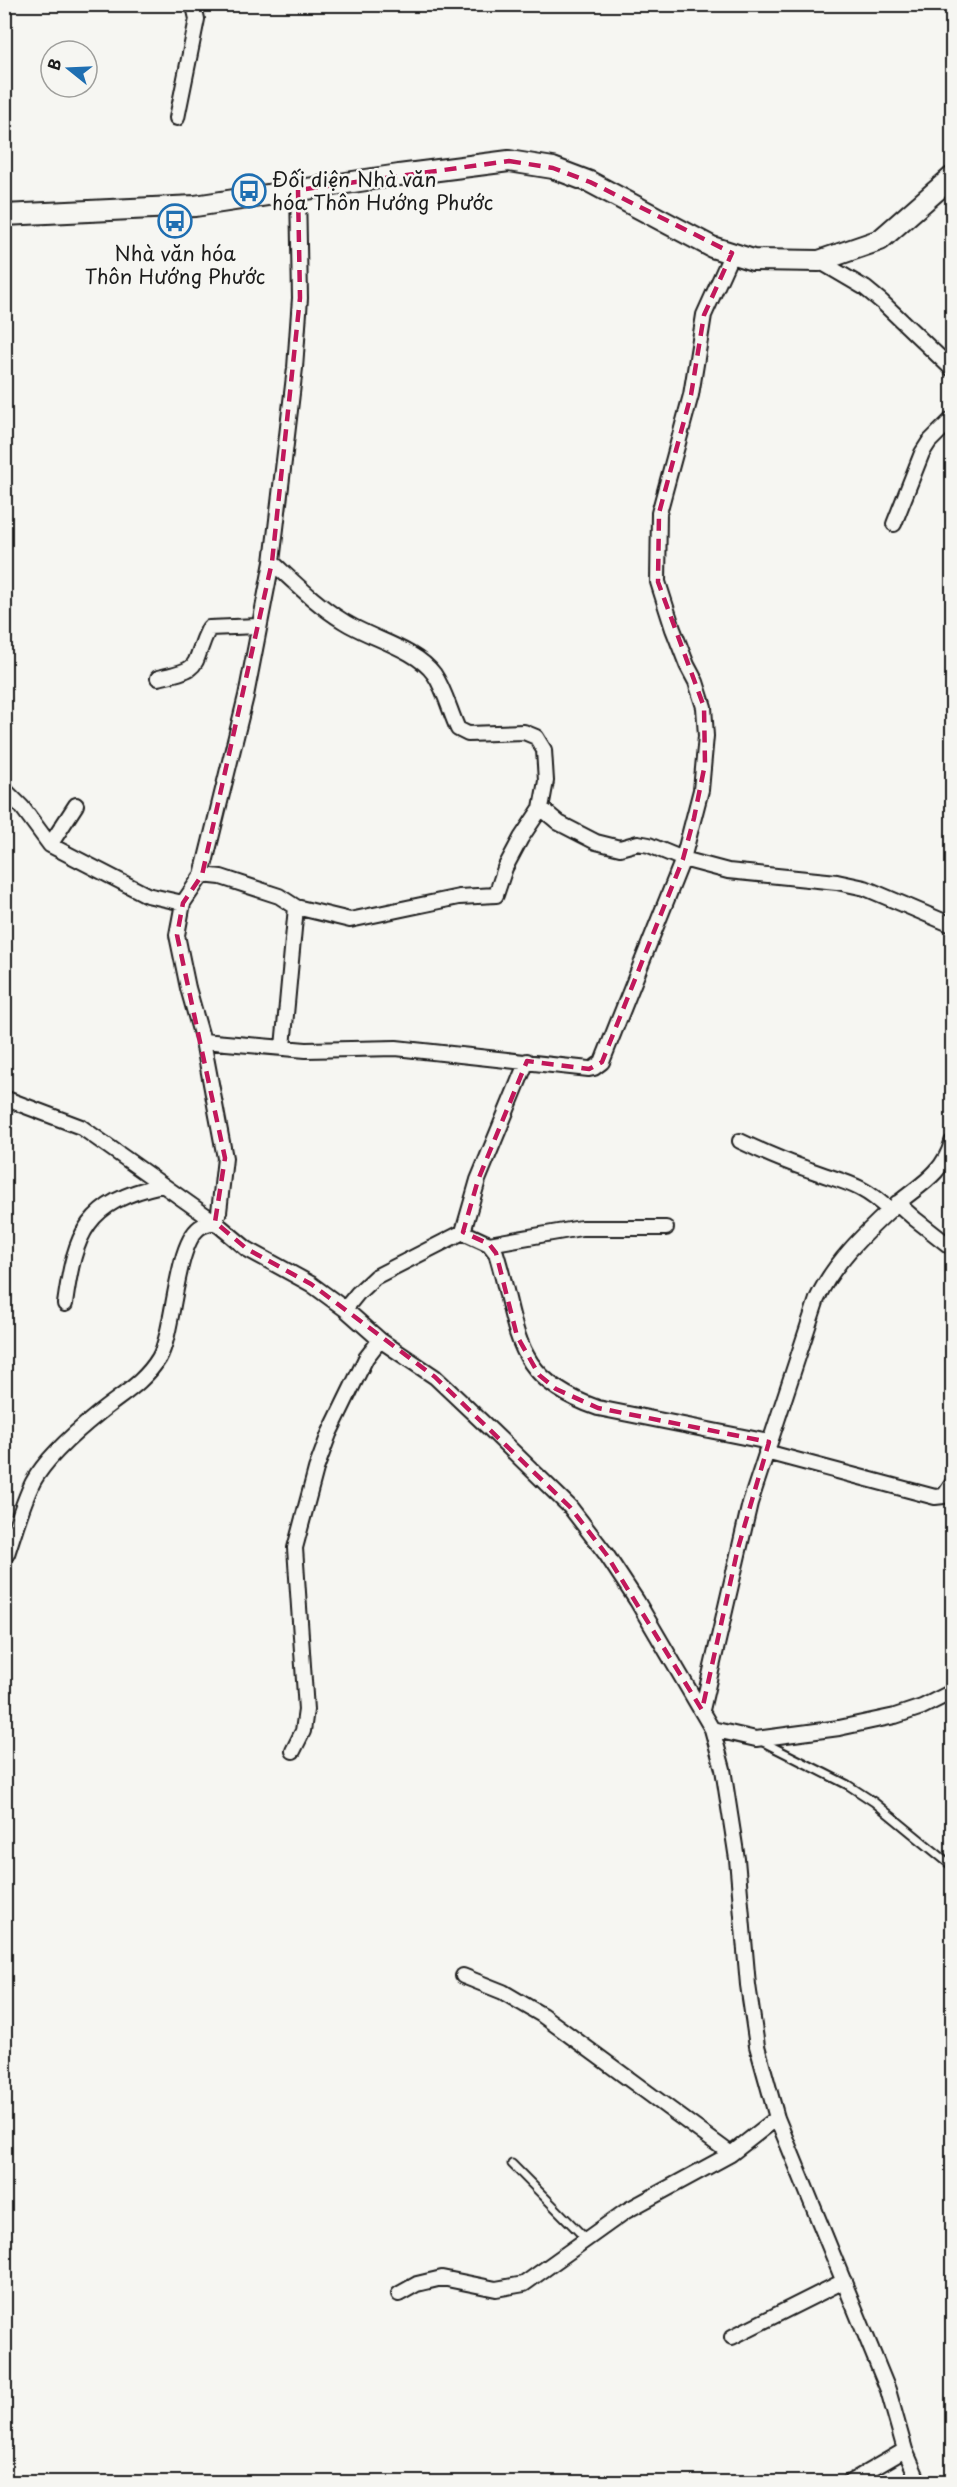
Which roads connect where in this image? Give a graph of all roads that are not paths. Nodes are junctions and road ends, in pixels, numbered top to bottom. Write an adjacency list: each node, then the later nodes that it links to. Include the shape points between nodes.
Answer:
1 (191, 4): 2 (street, via 197,18)
2 (177, 118)
3 (952, 177): 7 (main road, via 880,240)
4 (298, 190): 5 (main road, via 195,206); 6 (main road, via 510,161 553,168 590,182 712,247); 11 (street, via 300,298)
5 (4, 215)
6 (732, 253): 7 (main road, via 753,260); 18 (street, via 704,315 691,395 659,513 658,582 704,707 705,764)
7 (819, 261): 8 (street, via 865,288)
8 (952, 369)
9 (952, 419): 10 (street, via 922,453)
10 (894, 524)
11 (272, 562): 12 (street); 16 (street, via 342,621 424,663 435,676 458,729 468,734 524,732 536,737 544,750 546,781)
12 (258, 626): 13 (street, via 209,628 196,664 187,671); 19 (street, via 246,696)
13 (158, 678)
14 (4, 789): 17 (street)
15 (76, 805): 17 (street)
16 (541, 808): 18 (street, via 559,823 596,842 620,848 638,843 649,845); 21 (street, via 505,868 496,895 459,897 350,920)
17 (50, 845): 20 (street, via 147,895)
18 (683, 859): 22 (street, via 728,871 865,888); 25 (street, via 602,1062 589,1069)
19 (202, 875): 20 (street); 21 (street, via 221,877 279,896)
20 (183, 903): 23 (street, via 177,934)
21 (296, 907): 24 (street)
22 (952, 925)
23 (203, 1041): 24 (street); 31 (street, via 225,1158)
24 (283, 1047): 25 (street, via 396,1048)
25 (527, 1061): 33 (street, via 478,1180)
26 (4, 1098): 29 (street, via 81,1127)
27 (740, 1141): 30 (street, via 858,1186)
28 (952, 1142): 30 (street, via 940,1170)
29 (162, 1185): 31 (street); 36 (street, via 113,1201 93,1217 70,1268)
30 (893, 1207): 35 (street); 39 (street, via 842,1259 823,1285)
31 (215, 1222): 37 (street, via 247,1249 311,1284); 41 (street, via 201,1226 191,1239 161,1355 132,1389 60,1449 34,1480)
32 (666, 1228): 34 (street, via 581,1228)
33 (463, 1232): 34 (street); 37 (street, via 375,1277)
34 (489, 1244): 39 (street, via 496,1253 526,1358 556,1389 598,1408)
35 (952, 1248)
36 (65, 1304)
37 (345, 1309): 38 (street)
38 (380, 1340): 43 (street, via 435,1377 570,1507 618,1572); 46 (street, via 366,1358 329,1434 295,1548 306,1710 303,1731)
39 (767, 1447): 40 (street, via 935,1497 944,1496); 43 (street, via 738,1548)
40 (952, 1484)
41 (7, 1554)
42 (952, 1692): 45 (street, via 922,1707 868,1722)
43 (702, 1710): 44 (street)
44 (712, 1729): 45 (street); 49 (street, via 723,1768 737,1858 755,2036)
45 (756, 1738): 47 (lane, via 849,1785)
46 (293, 1751)
47 (952, 1866)
48 (463, 1976): 50 (street, via 503,1992 542,2015)
49 (777, 2118): 50 (street); 53 (street)
50 (731, 2154): 52 (street, via 626,2211)
51 (512, 2164): 52 (lane)
52 (586, 2239): 54 (street, via 535,2277 510,2288 496,2289 442,2278 417,2284)
53 (844, 2281): 55 (street); 56 (street, via 888,2390)
54 (399, 2294)
55 (732, 2337)
56 (905, 2450): 57 (street); 58 (street)
57 (850, 2482)
58 (919, 2482)

